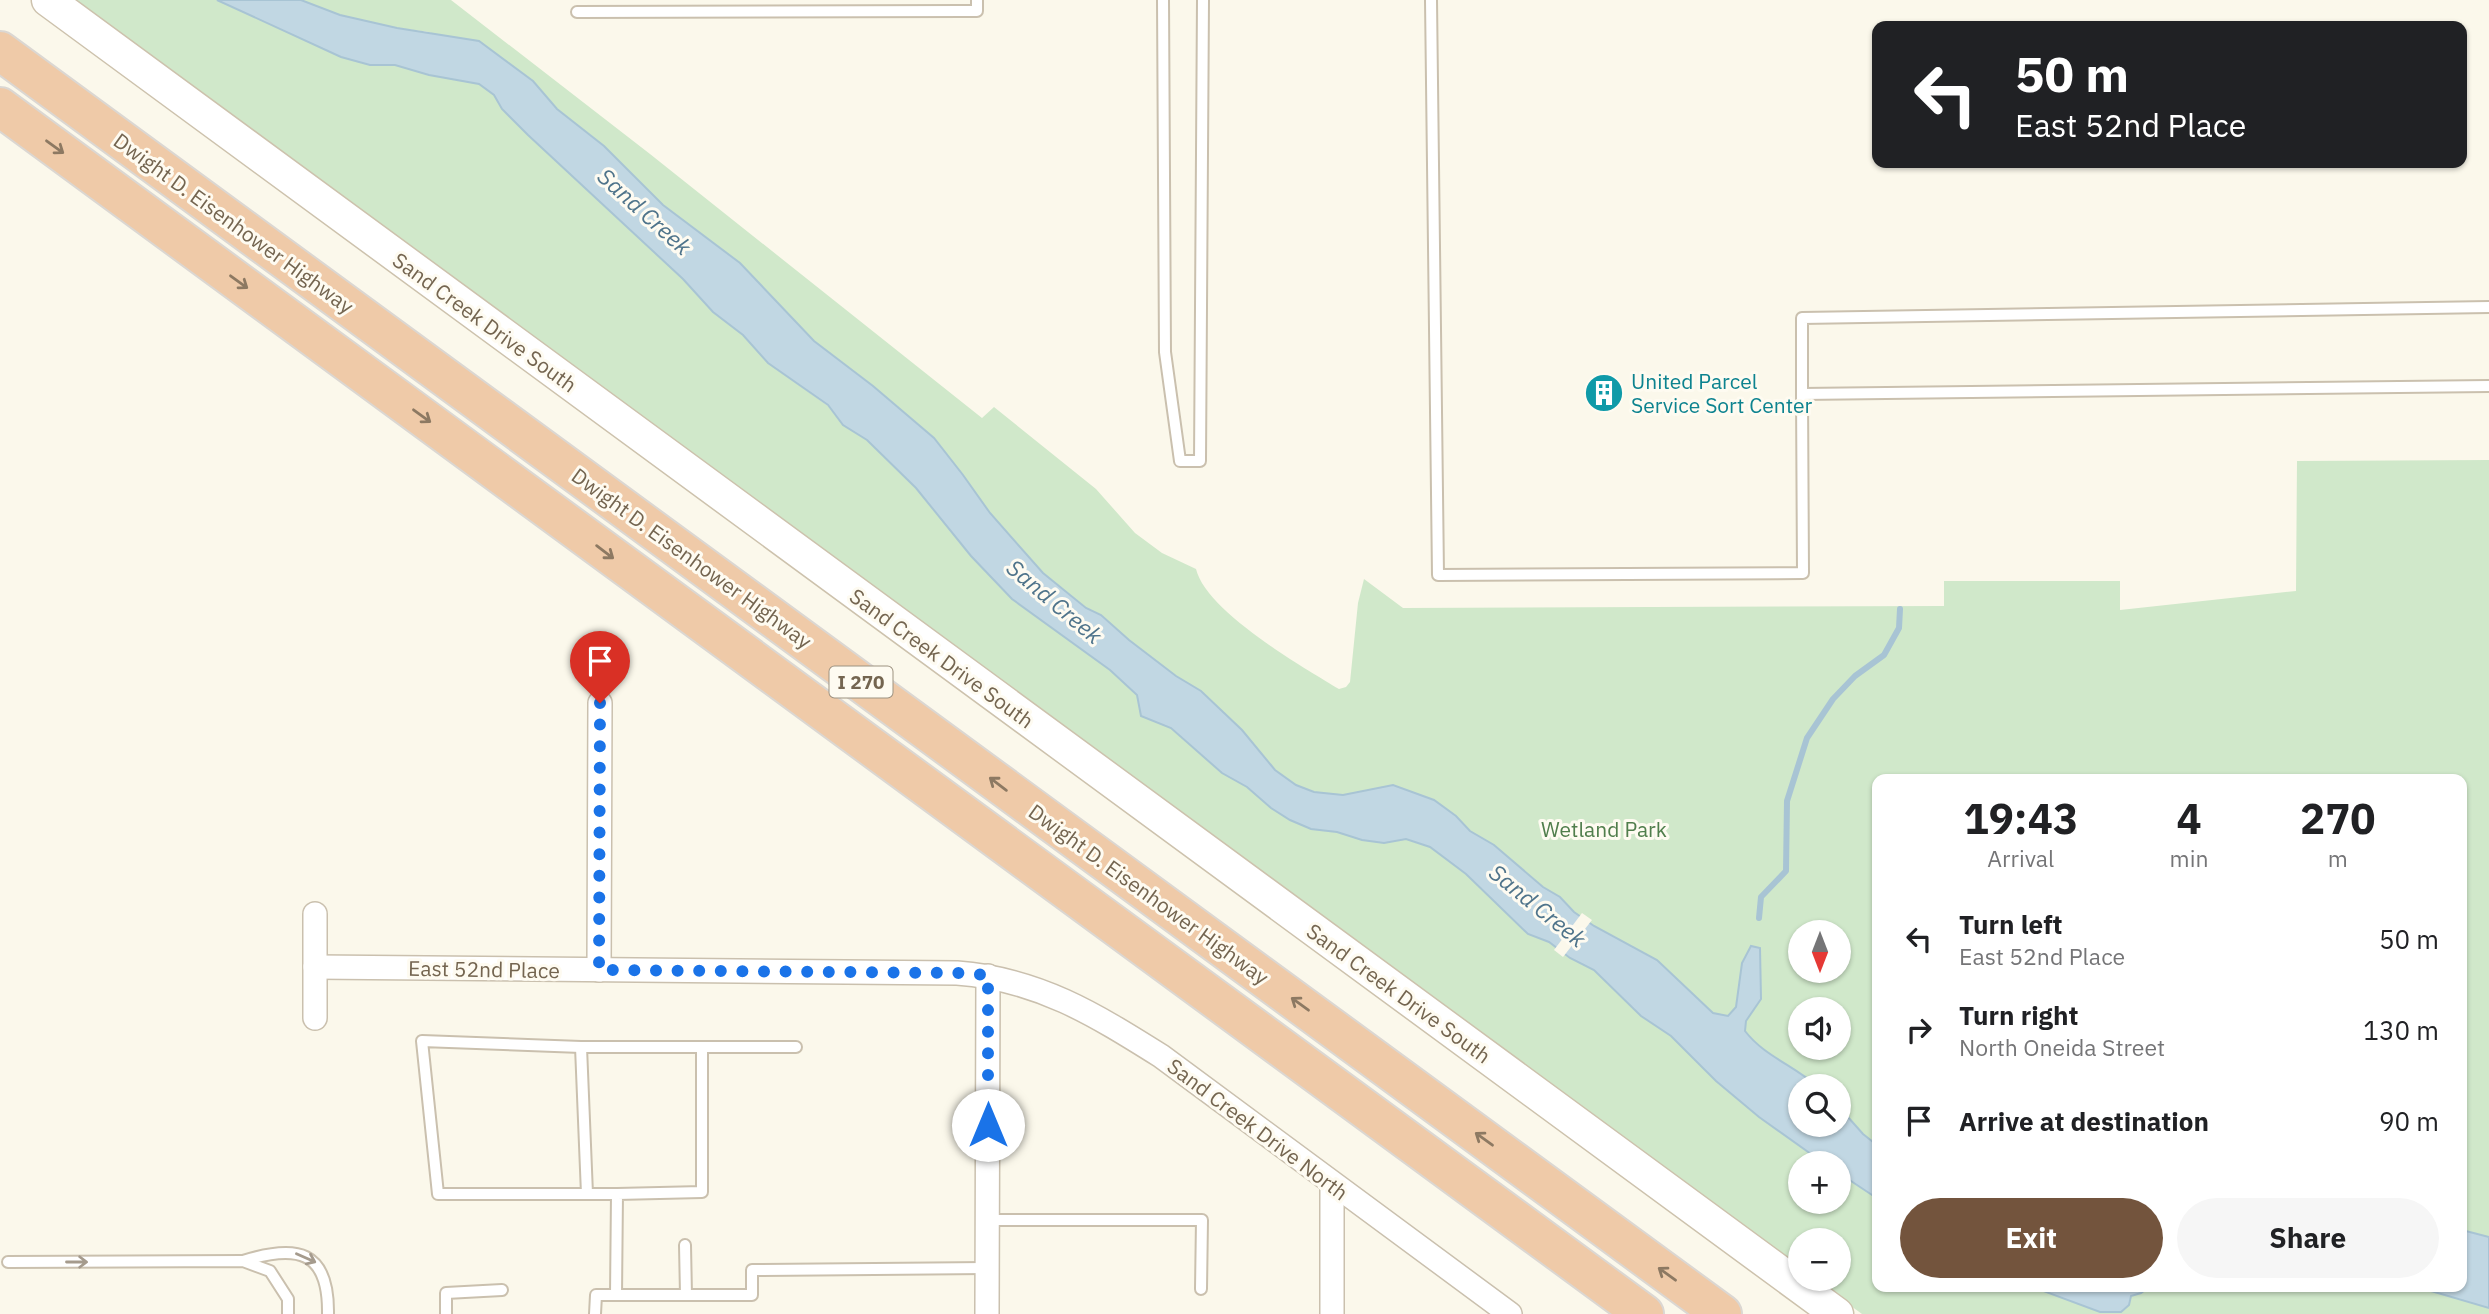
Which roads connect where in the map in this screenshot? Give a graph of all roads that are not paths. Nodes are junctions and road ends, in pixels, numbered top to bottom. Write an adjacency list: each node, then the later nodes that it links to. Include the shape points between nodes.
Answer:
1 (47, 0): 45 (main road, Sand Creek Drive South)
2 (779, 0): 9 (lane)
3 (977, 0): 7 (lane, via 976,11)
4 (1163, 0): 5 (lane, via 1166,352 1180,461 1200,461)
5 (1203, 0)
6 (1431, 0): 14 (lane, via 1438,575 1803,573)
7 (850, 6): 9 (lane)
8 (578, 12): 9 (lane)
9 (779, 12)
10 (0, 51): 44 (highway, Dwight D. Eisenhower Highway / I 270, one-way to 10)
11 (0, 107): 43 (highway, Dwight D. Eisenhower Highway / I 270, one-way to 43)
12 (2489, 307): 14 (lane, via 1802,318)
13 (2489, 386): 14 (lane)
14 (1802, 394)
15 (600, 703): 18 (street)
16 (315, 914): 17 (street)
17 (315, 967): 18 (street, East 52nd Place); 20 (street)
18 (599, 970): 19 (street, East 52nd Place)
19 (988, 975): 24 (street, Sand Creek Drive North, via 1042,990 1101,1018 1161,1056); 27 (street)
20 (315, 1018)
21 (581, 1047): 22 (lane); 25 (lane); 25 (lane, via 422,1041 438,1194)
22 (702, 1047): 23 (lane); 26 (lane, via 702,1192)
23 (796, 1047)
24 (1332, 1185): 41 (street); 42 (street, Sand Creek Drive North)
25 (587, 1194): 26 (lane)
26 (617, 1194): 35 (lane)
27 (987, 1220): 31 (street); 32 (lane, via 1202,1220)
28 (685, 1245): 34 (lane)
29 (243, 1261): 30 (lane, one-way to 29); 36 (lane, via 270,1271 288,1299); 37 (lane, one-way to 37, via 269,1253 300,1254 317,1263 324,1278)
30 (8, 1262)
31 (987, 1268): 34 (lane, via 752,1270 752,1296); 40 (street)
32 (1201, 1289)
33 (502, 1290): 38 (lane, via 446,1293)
34 (686, 1295): 35 (lane)
35 (616, 1296): 39 (lane, via 596,1296)
36 (288, 1314)
37 (328, 1314)
38 (446, 1314)
39 (595, 1314)
40 (987, 1314)
41 (1332, 1314)
42 (1510, 1314)
43 (1644, 1314)
44 (1722, 1314)
45 (1837, 1314)

